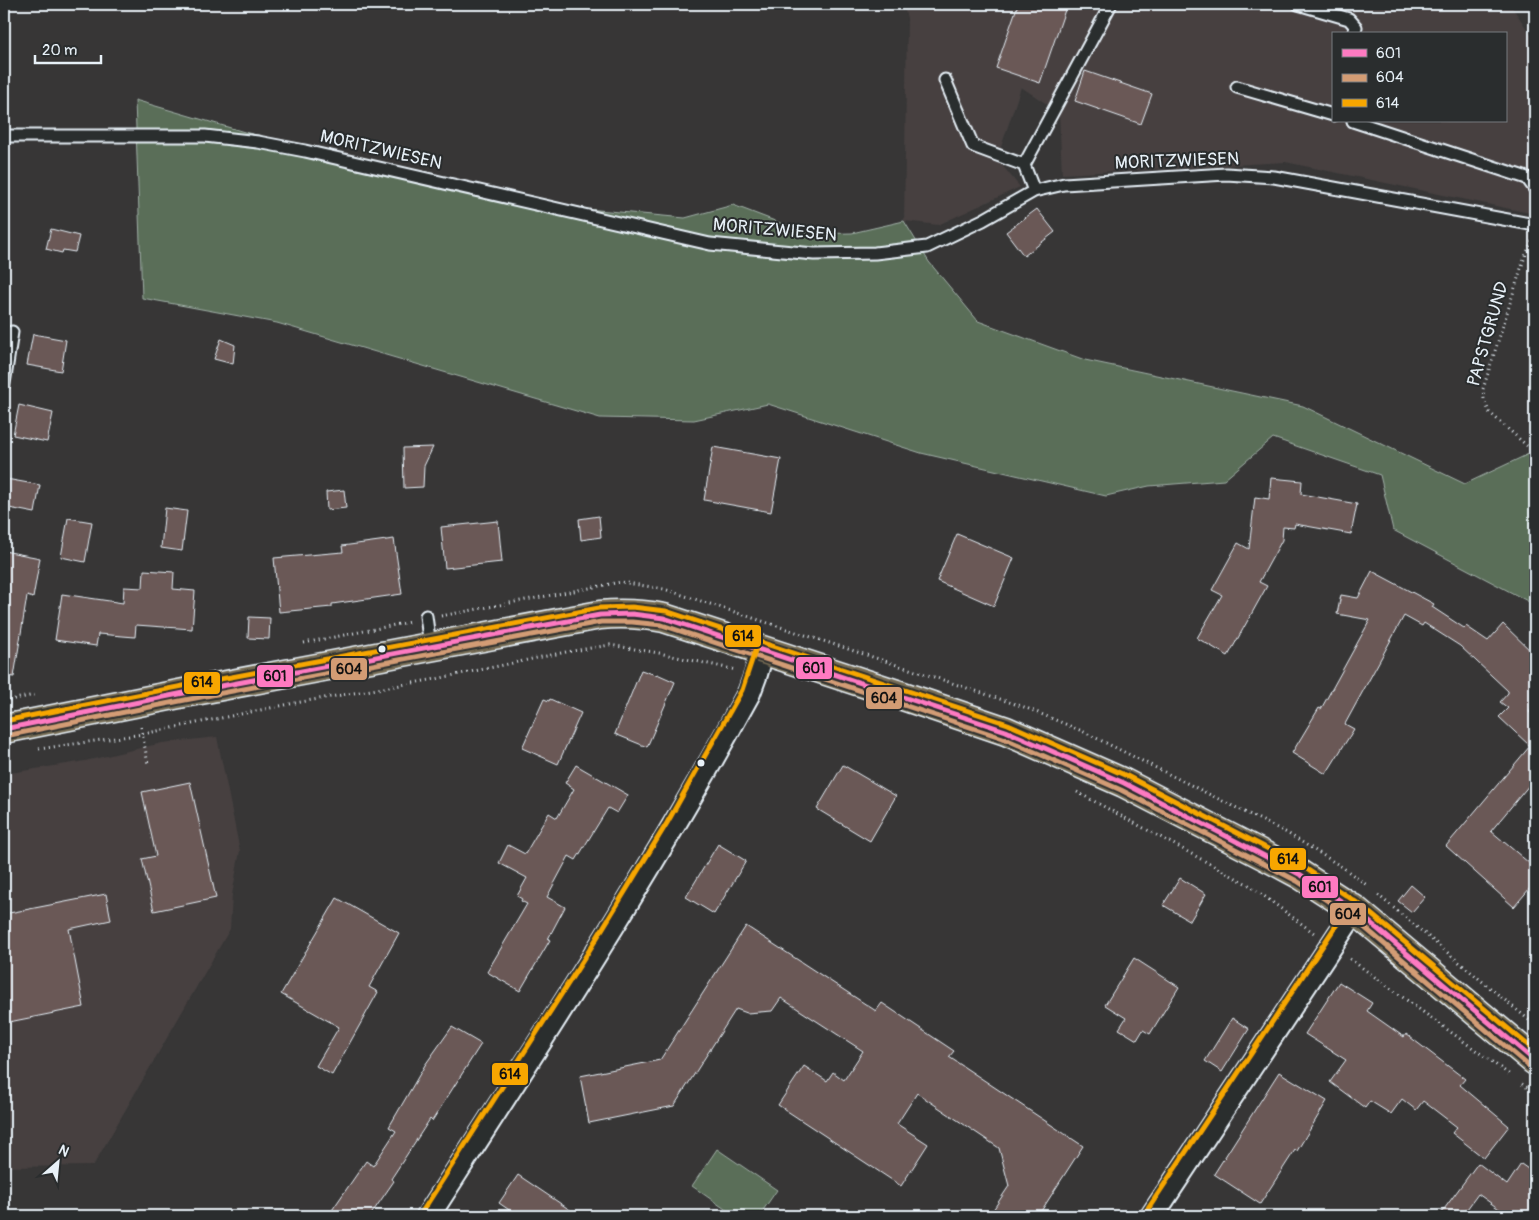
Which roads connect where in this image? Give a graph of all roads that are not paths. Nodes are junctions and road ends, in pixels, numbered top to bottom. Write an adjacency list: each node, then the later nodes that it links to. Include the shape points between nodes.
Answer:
1 (1111, 4): 9 (lane)
2 (1298, 4): 3 (lane, via 1349,19 1356,27)
3 (1355, 32)
4 (946, 80): 9 (lane, via 973,146)
5 (1237, 86): 6 (lane)
6 (1332, 111)
7 (1356, 122): 10 (lane, via 1527,178)
8 (4, 136): 11 (lane, MORITZWIESEN, via 205,136 258,142 710,244 814,254 874,253 927,247)
9 (1024, 165): 11 (lane)
10 (1535, 189)
11 (1034, 191): 12 (lane, MORITZWIESEN, via 1064,184 1226,174 1274,177)
12 (1535, 225)
13 (12, 332): 14 (lane)
14 (4, 384)
15 (426, 618): 16 (lane)
16 (430, 646): 17 (main road, via 600,615 642,614 664,618); 18 (main road)
17 (760, 662): 19 (main road, via 957,714 1006,731 1124,783 1301,875); 21 (street, via 749,693 593,960)
18 (4, 729)
19 (1355, 910): 20 (main road); 22 (street)
20 (1535, 1061)
21 (428, 1216)
22 (1152, 1216)

